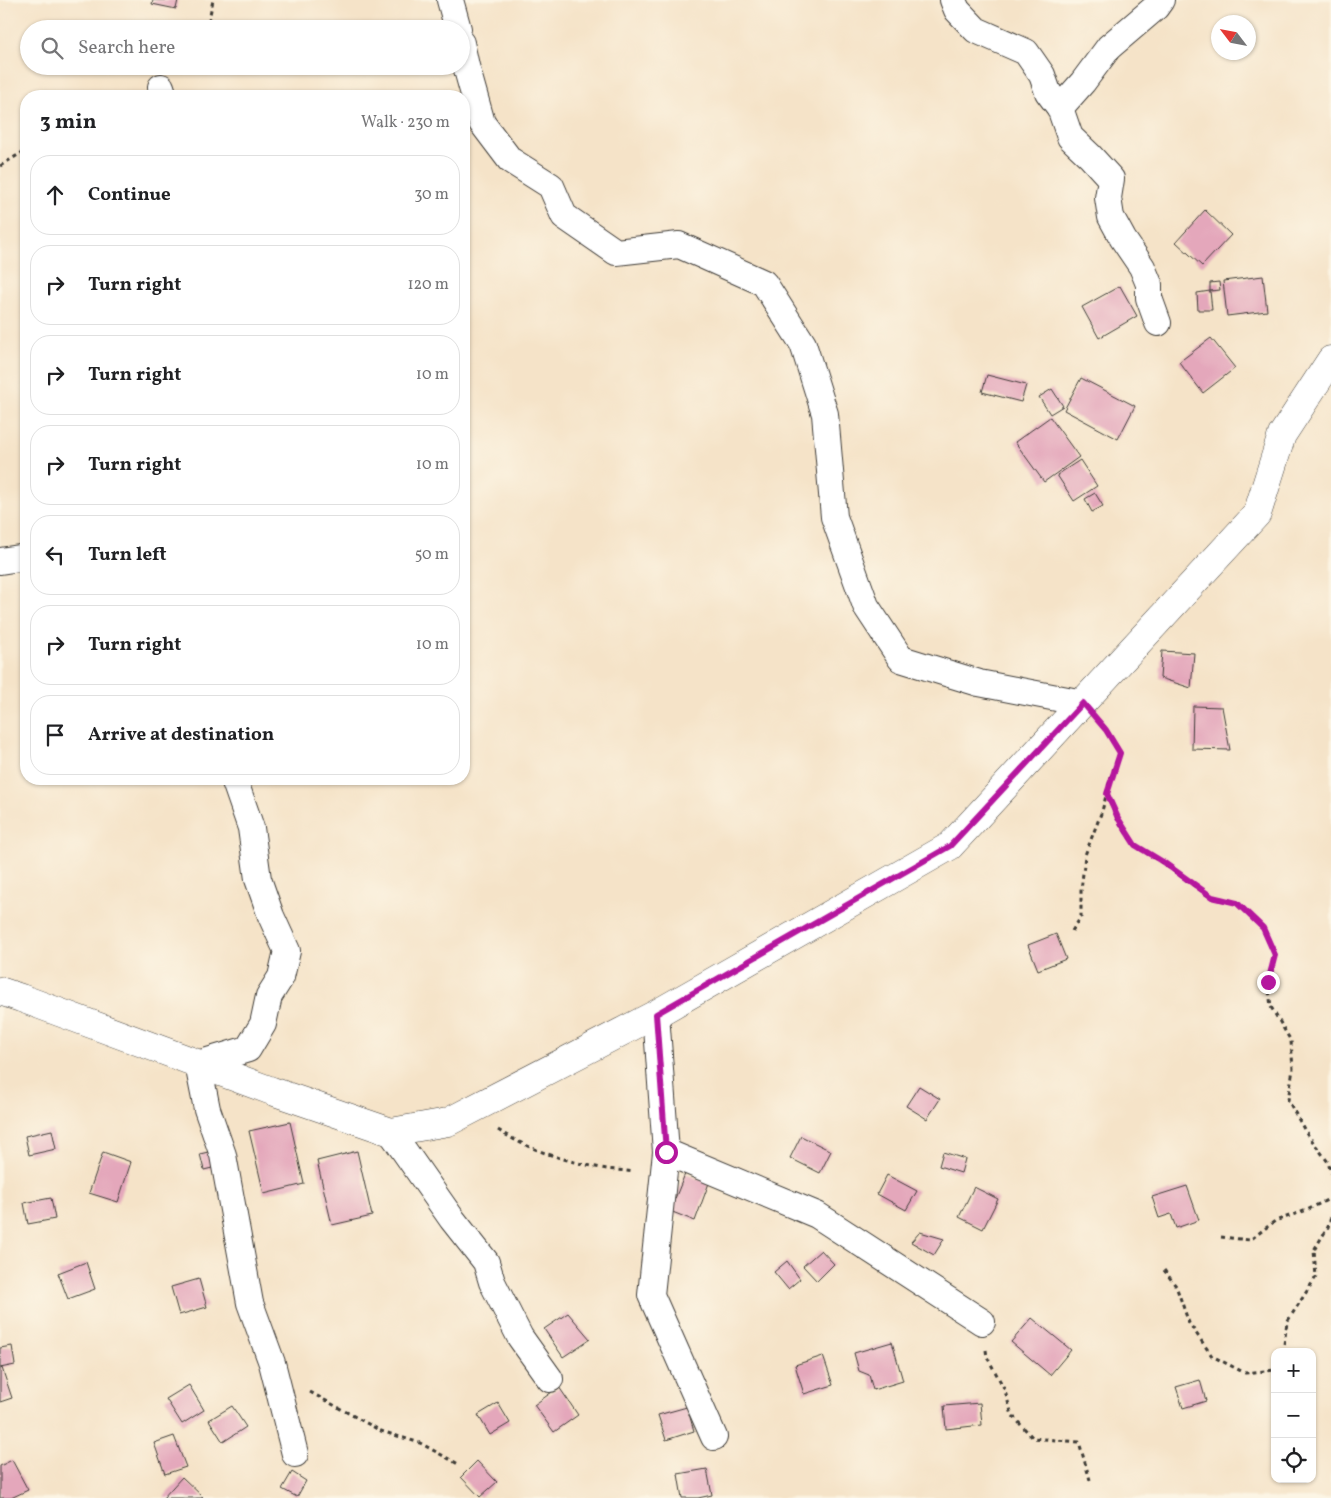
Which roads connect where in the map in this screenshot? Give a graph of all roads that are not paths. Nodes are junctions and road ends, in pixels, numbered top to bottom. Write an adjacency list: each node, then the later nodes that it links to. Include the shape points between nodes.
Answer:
1 (450, 0): 4 (street)
2 (953, 0): 6 (street, via 957,10 976,30 1026,52)
3 (1161, 0): 6 (street, via 1109,47)
4 (456, 20)
5 (469, 75): 11 (street, via 482,123 510,160 551,186 564,216 616,252 679,245 764,283 803,344 825,414 834,517 866,606 901,659 979,682)
6 (1060, 108): 7 (street, via 1070,138 1111,179 1108,198 1111,217 1142,267)
7 (1158, 323)
8 (1331, 360): 11 (street, via 1282,435 1257,514)
9 (20, 558): 10 (street)
10 (0, 561)
11 (1083, 703): 14 (street, via 950,846)
12 (236, 785): 15 (street, via 251,828 258,879 287,951 281,977 269,996 263,1024 248,1049)
13 (0, 991): 15 (street)
14 (656, 1014): 16 (street, via 448,1122); 17 (street)
15 (198, 1064): 16 (street); 21 (street, via 207,1109 223,1155 250,1303 272,1363)
16 (391, 1132): 19 (street, via 486,1262 492,1282 520,1337)
17 (666, 1152): 18 (street, via 817,1215); 20 (street, via 651,1295)
18 (982, 1322)
19 (550, 1379)
20 (714, 1437)
21 (295, 1454)

